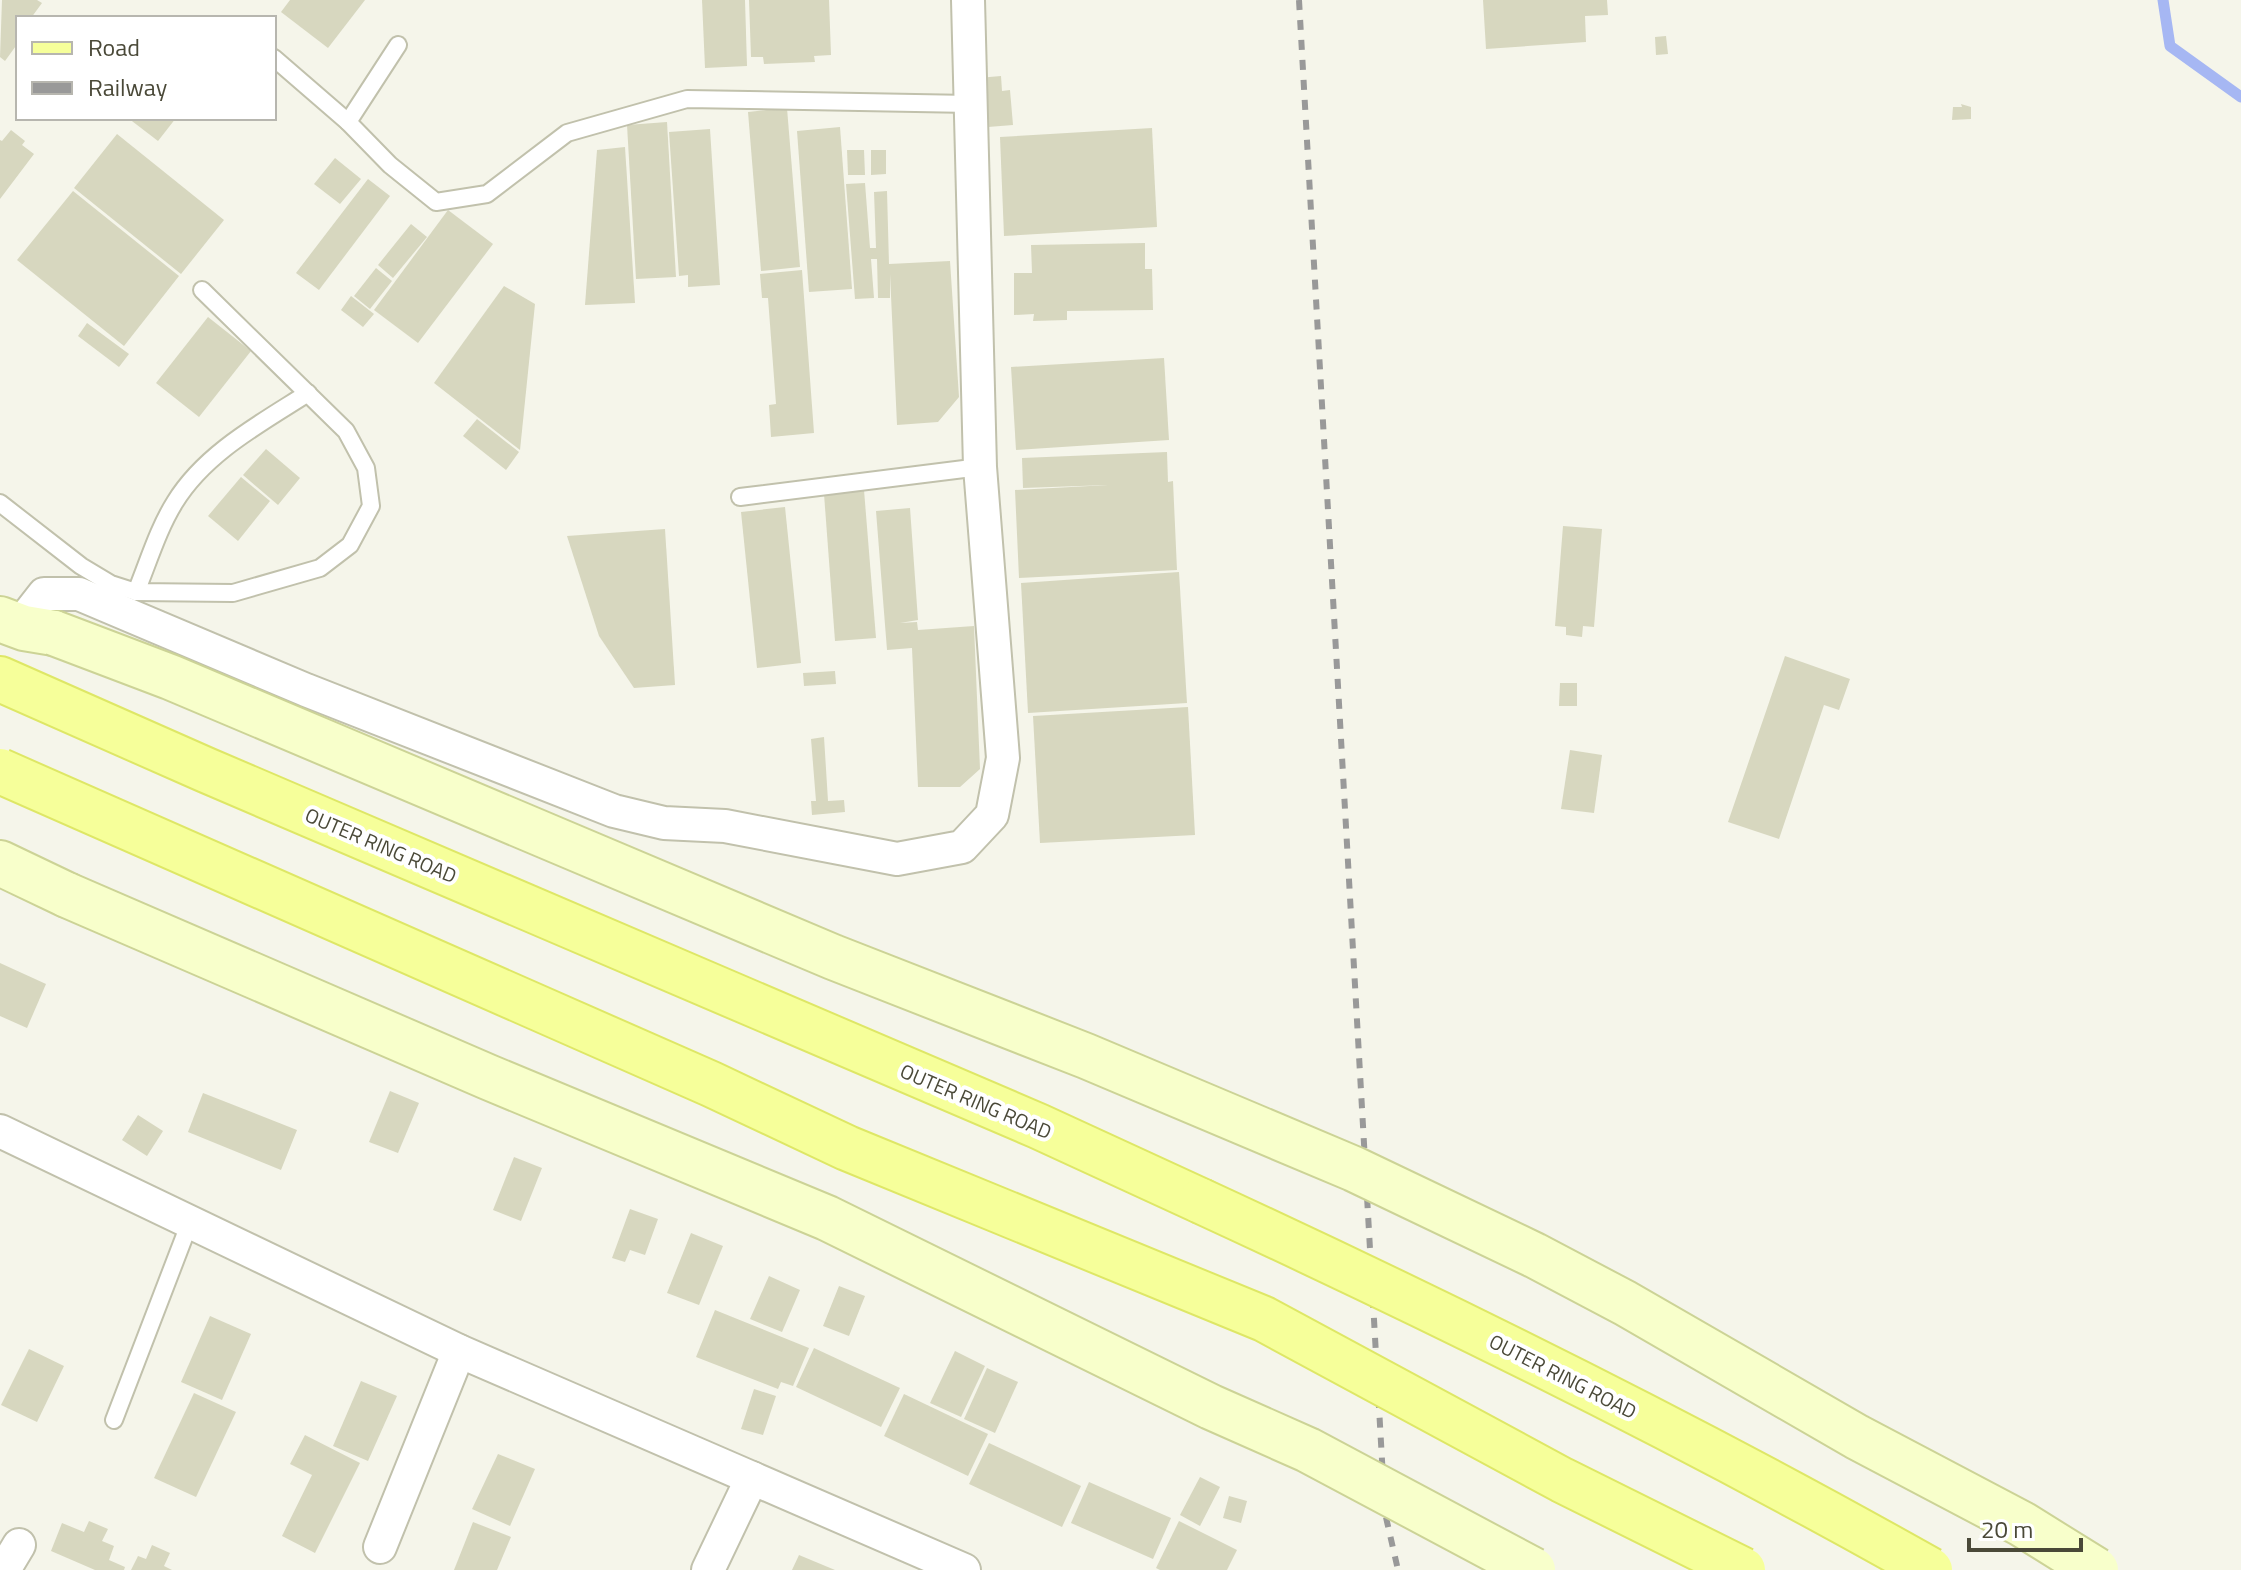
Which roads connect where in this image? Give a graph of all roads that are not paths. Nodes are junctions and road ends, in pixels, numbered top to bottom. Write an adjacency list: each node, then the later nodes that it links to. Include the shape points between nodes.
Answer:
1 (968, 0): 4 (street)
2 (398, 45): 5 (lane)
3 (276, 60): 5 (lane)
4 (971, 104): 5 (lane, via 687,99 567,133 487,194 436,202); 8 (street)
5 (348, 122)
6 (202, 290): 7 (lane)
7 (308, 393): 11 (lane, via 247,432 175,501); 11 (lane, via 346,431 366,468 371,506 350,545 320,568 233,593)
8 (980, 467): 9 (lane); 12 (street, via 1003,758 992,815 962,847 897,859 614,811 79,594 44,594)
9 (740, 497)
10 (0, 503): 11 (lane, via 81,566)
11 (136, 592)
12 (16, 624): 27 (main road, bridge, via 170,677 833,957 1354,1169 1625,1303)
13 (0, 679): 26 (main road, OUTER RING ROAD, bridge, via 1038,1126 1375,1281)
14 (0, 771): 25 (main road, bridge, via 847,1148 1264,1319 1562,1480)
15 (0, 863): 24 (main road, bridge, via 488,1077 827,1218 1308,1450)
16 (0, 1131): 17 (street)
17 (190, 1222): 18 (street); 19 (lane)
18 (459, 1351): 20 (street); 21 (street)
19 (114, 1420)
20 (752, 1478): 22 (street); 23 (street)
21 (380, 1547)
22 (708, 1570)
23 (964, 1570)
24 (1533, 1570)
25 (1743, 1570)
26 (1930, 1570)
27 (2096, 1570)

